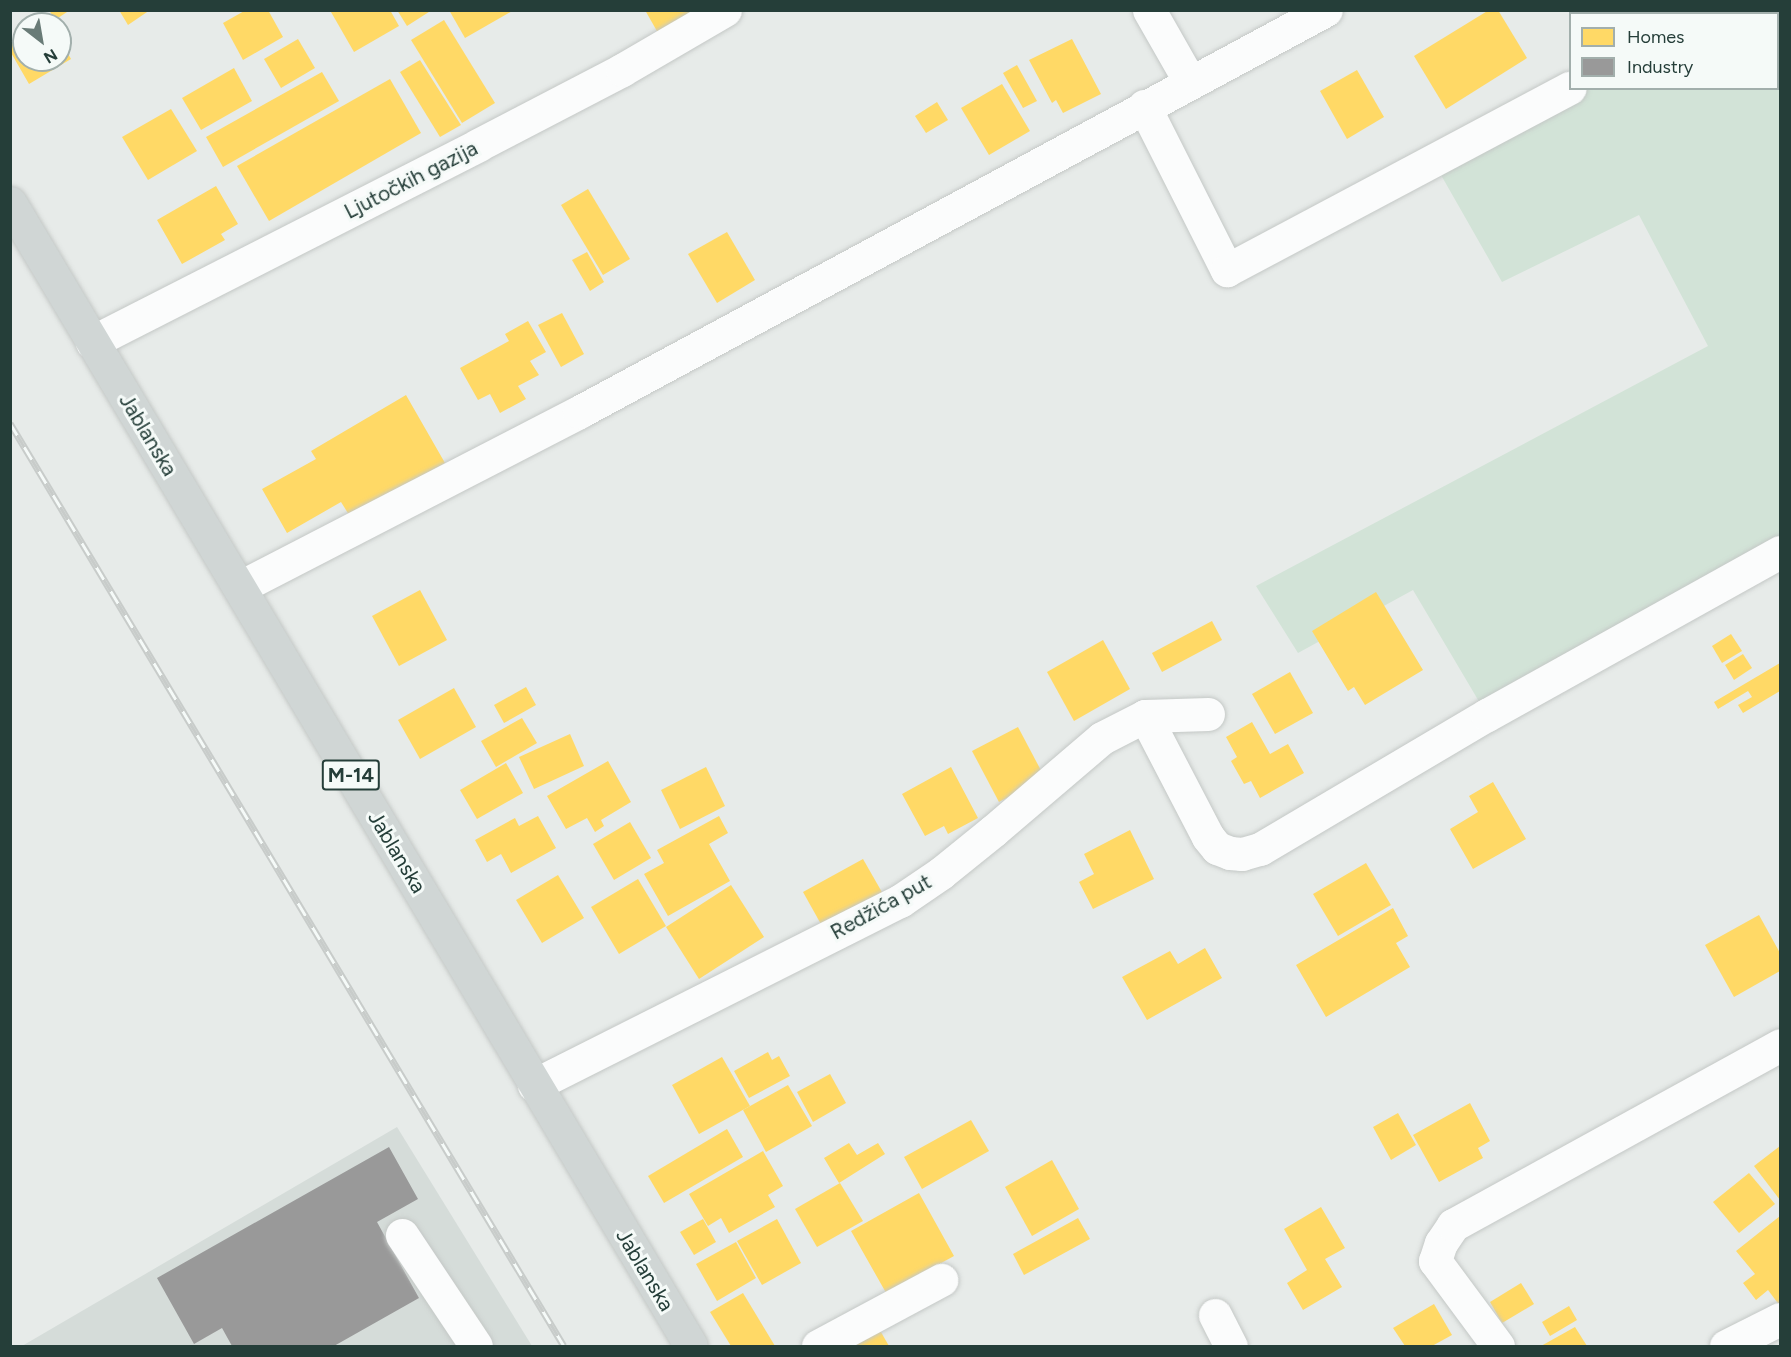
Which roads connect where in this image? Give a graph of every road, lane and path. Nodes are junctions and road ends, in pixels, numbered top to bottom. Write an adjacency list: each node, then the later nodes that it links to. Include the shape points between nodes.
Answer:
1 (725, 10): 8 (street, Ljutočkih gazija, via 622,70)
2 (1149, 10): 4 (street)
3 (1326, 10): 4 (street)
4 (1190, 82): 6 (street)
5 (1569, 89): 6 (street, via 1227,270)
6 (1144, 106): 10 (street, via 579,412)
7 (10, 203): 8 (main road, Jablanska / M-14)
8 (92, 342): 10 (main road, Jablanska / M-14)
9 (1780, 552): 12 (street, via 1487,715 1260,849 1242,854 1217,848 1208,837)
10 (240, 587): 14 (main road, Jablanska / M-14)
11 (1208, 714): 12 (street, Redžića put)
12 (1145, 716): 14 (street, Redžića put, via 1102,738 941,873 900,901)
13 (1780, 1046): 23 (street, via 1453,1225 1435,1261)
14 (534, 1085): 20 (main road, Jablanska / M-14)
15 (402, 1235): 19 (street)
16 (941, 1280): 21 (street)
17 (1215, 1315): 22 (street)
18 (1780, 1319): 24 (street)
19 (476, 1347)
20 (691, 1347)
21 (818, 1347)
22 (1231, 1347)
23 (1498, 1347)
24 (1726, 1347)

